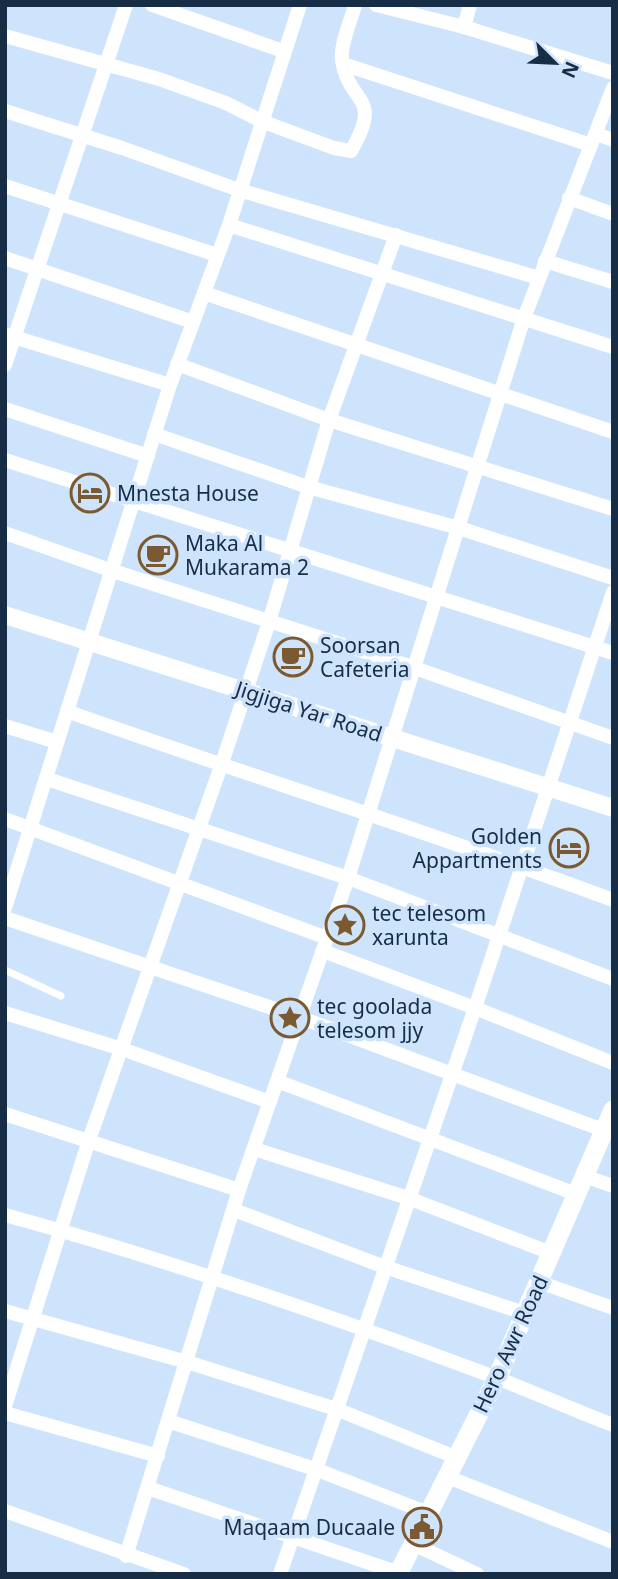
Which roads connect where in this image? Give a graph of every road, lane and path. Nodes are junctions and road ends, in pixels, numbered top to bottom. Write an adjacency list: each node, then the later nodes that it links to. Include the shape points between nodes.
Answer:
1 (126, 5): 11 (street)
2 (152, 5): 9 (street)
3 (300, 5): 9 (street)
4 (355, 5): 10 (street)
5 (376, 5): 7 (street)
6 (470, 5): 7 (street)
7 (464, 27): 12 (street)
8 (5, 36): 11 (street)
9 (283, 51): 15 (street)
10 (343, 64): 15 (street, via 366,120 351,151); 17 (street)
11 (106, 67): 15 (street, via 159,79); 16 (street)
12 (613, 72)
13 (613, 88): 17 (street)
14 (5, 111): 16 (street)
15 (261, 121): 20 (street)
16 (83, 135): 20 (street); 22 (street)
17 (593, 139): 18 (street); 21 (street)
18 (613, 140)
19 (5, 186): 22 (street)
20 (239, 190): 24 (street); 25 (street)
21 (569, 198): 23 (street); 28 (street)
22 (58, 205): 26 (street); 29 (street)
23 (613, 214)
24 (229, 225): 26 (street); 30 (street)
25 (397, 235): 30 (street); 31 (street)
26 (217, 255): 33 (street)
27 (5, 258): 29 (street)
28 (545, 261): 31 (street); 32 (street)
29 (38, 267): 35 (street); 36 (street)
30 (382, 273): 34 (street); 37 (street)
31 (539, 278): 34 (street)
32 (613, 282)
33 (204, 293): 35 (street); 37 (street)
34 (524, 318): 38 (street); 42 (street)
35 (193, 321): 39 (street)
36 (9, 336): 40 (street); 41 (street)
37 (356, 346): 42 (street); 44 (street)
38 (613, 347)
39 (177, 364): 41 (street); 44 (street)
40 (5, 365)
41 (170, 385): 46 (street)
42 (500, 393): 45 (street); 49 (street)
43 (5, 409): 47 (street)
44 (329, 420): 49 (street); 50 (street)
45 (613, 432)
46 (154, 435): 47 (street); 50 (street)
47 (148, 456): 51 (street)
48 (5, 460): 51 (street)
49 (478, 467): 52 (street); 53 (street)
50 (308, 487): 53 (street); 55 (street)
51 (134, 499): 55 (street); 56 (street)
52 (613, 509)
53 (459, 528): 57 (street); 59 (street)
54 (5, 533): 56 (street)
55 (290, 550): 59 (street); 61 (street)
56 (113, 571): 61 (street); 62 (street)
57 (613, 578)
58 (613, 592): 63 (street)
59 (436, 596): 63 (street); 65 (street)
60 (5, 615): 62 (street, Jigjiga Yar Road)
61 (269, 622): 65 (street); 66 (street)
62 (90, 642): 66 (street, Jigjiga Yar Road); 67 (street)
63 (593, 646): 64 (street); 68 (street)
64 (613, 653)
65 (412, 667): 68 (street); 70 (street)
66 (245, 691): 70 (street, Jigjiga Yar Road); 73 (street)
67 (69, 712): 72 (street); 73 (street)
68 (570, 724): 71 (street); 75 (street)
69 (5, 726): 72 (street)
70 (391, 737): 75 (street, Jigjiga Yar Road); 77 (street)
71 (613, 737)
72 (58, 743): 74 (street)
73 (221, 766): 77 (street); 80 (street)
74 (47, 779): 79 (street); 80 (street)
75 (548, 786): 76 (street, Jigjiga Yar Road); 81 (street)
76 (613, 808)
77 (368, 812): 81 (street); 82 (street)
78 (5, 818): 79 (street)
79 (30, 827): 83 (street); 85 (street)
80 (199, 828): 82 (street); 83 (street)
81 (522, 866): 84 (street); 87 (street)
82 (348, 878): 87 (street); 88 (street)
83 (181, 883): 88 (street); 89 (street)
84 (613, 900)
85 (5, 908)
86 (5, 918): 89 (street)
87 (499, 934): 91 (street); 93 (street)
88 (325, 944): 93 (street); 95 (street)
89 (151, 968): 95 (street); 96 (street)
90 (5, 970): 92 (lane)
91 (613, 979)
92 (61, 996)
93 (475, 1008): 97 (street); 98 (street)
94 (5, 1013): 96 (street)
95 (299, 1017): 98 (street); 99 (street)
96 (122, 1049): 100 (street); 105 (street)
97 (613, 1063)
98 (452, 1073): 103 (street); 104 (street)
99 (277, 1081): 100 (street); 104 (street)
100 (270, 1102): 106 (street)
101 (613, 1111): 103 (main road, Hero Awr Road)
102 (5, 1114): 105 (street)
103 (603, 1130): 107 (main road, Hero Awr Road)
104 (428, 1138): 107 (street); 110 (street)
105 (89, 1140): 109 (street); 113 (street)
106 (254, 1149): 109 (street); 110 (street)
107 (580, 1185): 108 (street); 114 (main road, Hero Awr Road)
108 (613, 1186)
109 (239, 1190): 111 (street)
110 (408, 1198): 114 (street); 115 (street)
111 (234, 1210): 115 (street); 116 (street)
112 (5, 1215): 113 (street)
113 (62, 1230): 116 (street); 121 (street)
114 (551, 1253): 117 (main road, Hero Awr Road)
115 (385, 1267): 120 (street); 122 (street)
116 (211, 1278): 122 (street); 123 (street)
117 (539, 1282): 118 (street); 120 (main road, Hero Awr Road)
118 (613, 1308)
119 (5, 1311): 121 (street)
120 (524, 1313): 124 (main road, Hero Awr Road)
121 (34, 1320): 123 (street); 125 (street)
122 (364, 1331): 124 (street); 126 (street)
123 (187, 1362): 126 (street); 128 (street)
124 (497, 1378): 129 (street); 131 (main road, Hero Awr Road)
125 (5, 1406)
126 (336, 1409): 131 (street); 132 (street)
127 (5, 1413): 130 (street)
128 (168, 1421): 130 (street); 132 (street)
129 (613, 1425)
130 (158, 1456): 134 (street)
131 (455, 1457): 133 (main road, Hero Awr Road)
132 (315, 1469): 136 (street); 137 (street)
133 (445, 1476): 136 (main road, Hero Awr Road); 138 (street)
134 (148, 1488): 137 (street); 140 (street)
135 (5, 1511): 140 (street)
136 (428, 1513): 139 (main road, Hero Awr Road)
137 (293, 1534): 141 (street); 143 (street)
138 (613, 1542)
139 (413, 1544): 141 (main road, Hero Awr Road); 144 (street)
140 (126, 1556): 142 (street)
141 (399, 1573)
142 (184, 1574)
143 (280, 1574)
144 (477, 1574)

